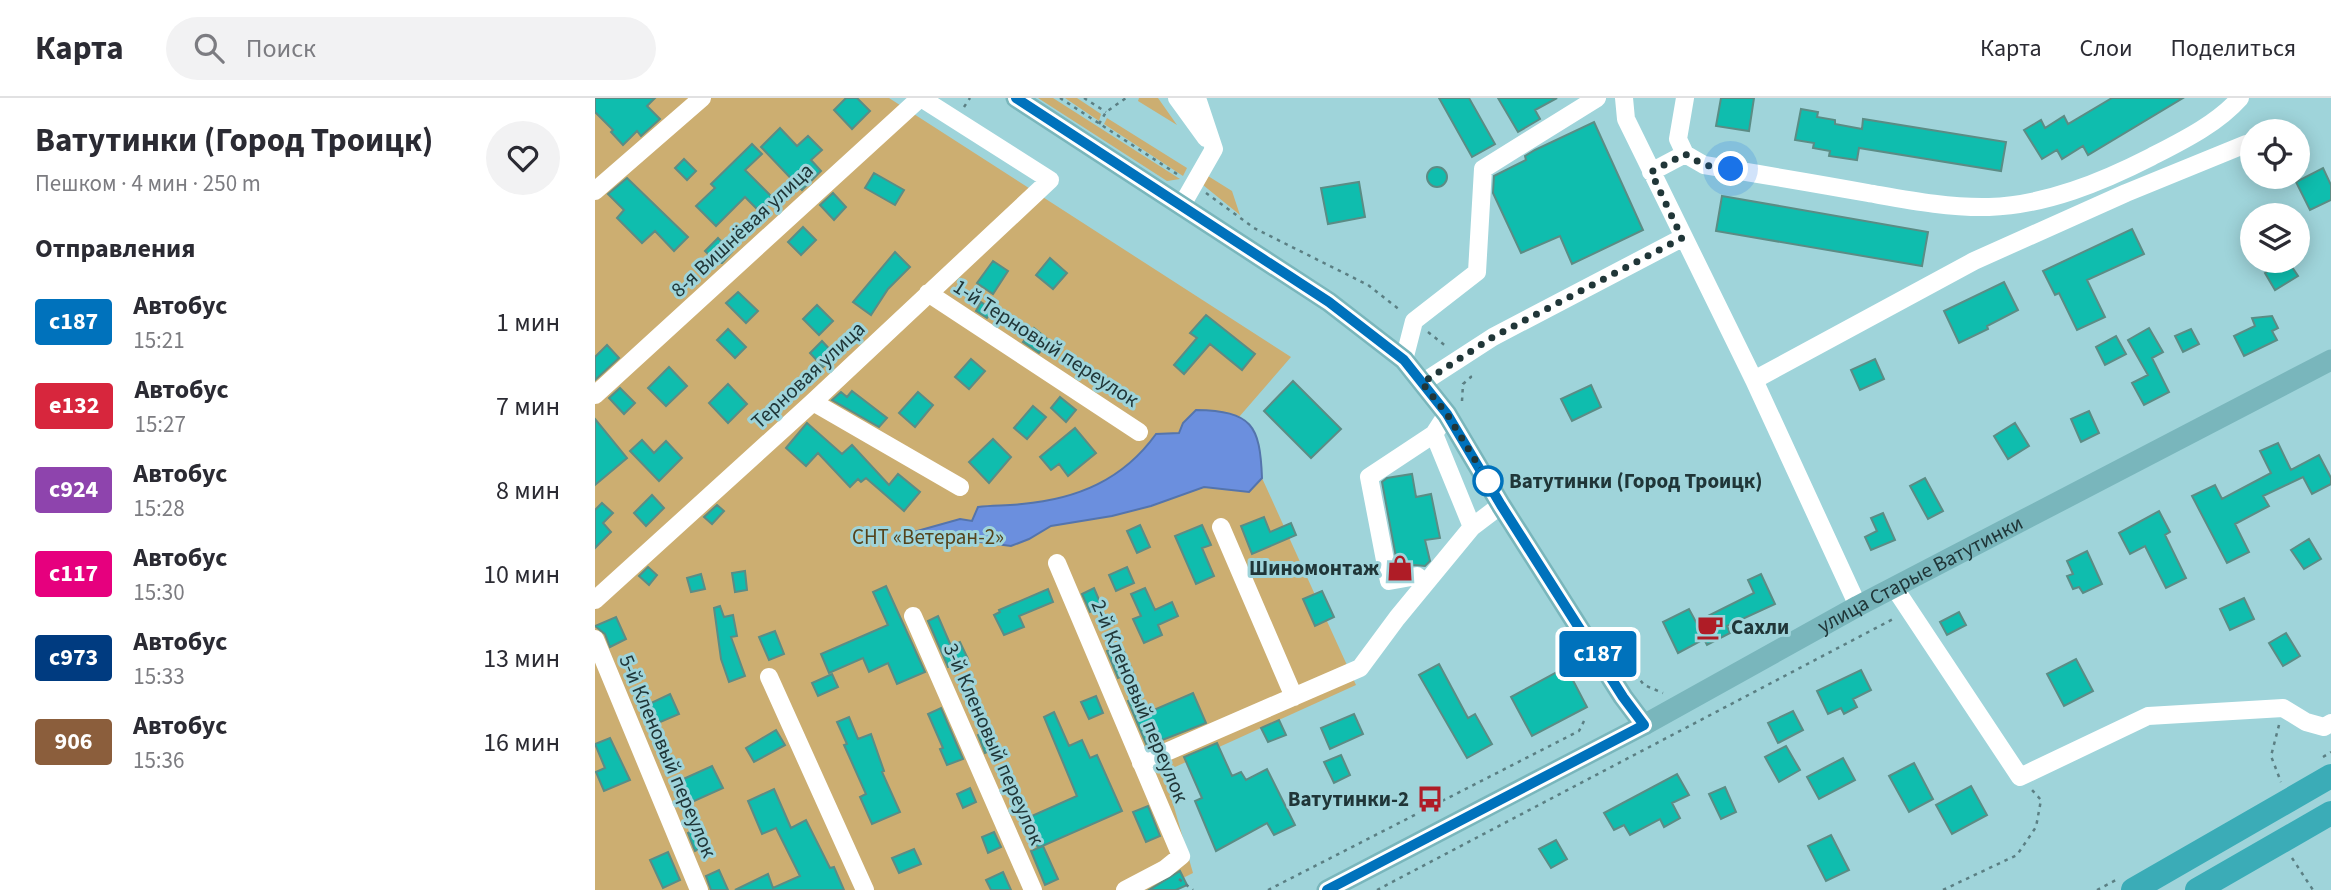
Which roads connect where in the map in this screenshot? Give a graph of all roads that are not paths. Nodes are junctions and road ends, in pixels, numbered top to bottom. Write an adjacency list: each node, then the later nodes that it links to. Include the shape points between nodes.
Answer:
1 (702, 98): 15 (street)
2 (920, 98): 10 (street); 23 (street, 8-я Вишнёвая улица)
3 (1016, 98): 16 (main road)
4 (1177, 98): 12 (street)
5 (1197, 98): 12 (street)
6 (1597, 98): 19 (street, via 1483,169 1477,272 1414,321)
7 (1624, 98): 14 (street, via 1626,119)
8 (1685, 98): 13 (street, via 1678,139)
9 (2240, 98): 13 (street, via 2192,136 2137,164 2074,190 2033,202 1991,207 1945,206 1704,165)
10 (950, 106): 18 (street, Терновая улица, via 1050,180)
11 (2240, 146): 21 (street, via 1974,261)
12 (1214, 149): 16 (street)
13 (1685, 154): 14 (street)
14 (1651, 172): 17 (street)
15 (595, 191)
16 (1182, 205): 19 (main road, via 1329,302)
17 (1682, 238): 21 (street); 22 (street, via 1493,337)
18 (928, 293): 24 (street, Терновая улица); 26 (street, 1-й Терновый переулок)
19 (1404, 360): 22 (main road)
20 (2331, 360): 34 (main road, улица Старые Ватутинки)
21 (1754, 380): 36 (street)
22 (1422, 383): 25 (main road)
23 (595, 396)
24 (813, 402): 28 (street); 35 (street, Терновая улица)
25 (1455, 409): 27 (street); 29 (main road)
26 (1139, 432)
27 (1434, 434): 31 (street); 33 (street, via 1369,477 1389,581 1417,576)
28 (960, 487)
29 (1501, 505): 31 (street); 42 (main road)
30 (1221, 527): 40 (street)
31 (1472, 527): 33 (street)
32 (1057, 563): 43 (street, 2-й Кленовый переулок)
33 (1425, 583): 40 (street, via 1360,668)
34 (1894, 587): 36 (main road, улица Старые Ватутинки); 41 (street, via 2020,777 2148,716 2283,708 2307,722 2324,727)
35 (595, 600)
36 (1859, 606): 42 (main road, улица Старые Ватутинки)
37 (913, 616): 48 (street, 3-й Кленовый переулок)
38 (595, 639): 46 (street, 5-й Кленовый переулок)
39 (769, 677): 47 (street)
40 (1294, 697): 43 (street)
41 (2331, 723)
42 (1644, 725): 50 (main road, улица Старые Ватутинки)
43 (1141, 763): 49 (street, 2-й Кленовый переулок, via 1181,856)
44 (2331, 776): 51 (highway)
45 (2331, 813): 52 (highway)
46 (699, 890)
47 (866, 890)
48 (1033, 890)
49 (1125, 890)
50 (1327, 890)
51 (2133, 890)
52 (2197, 890)

